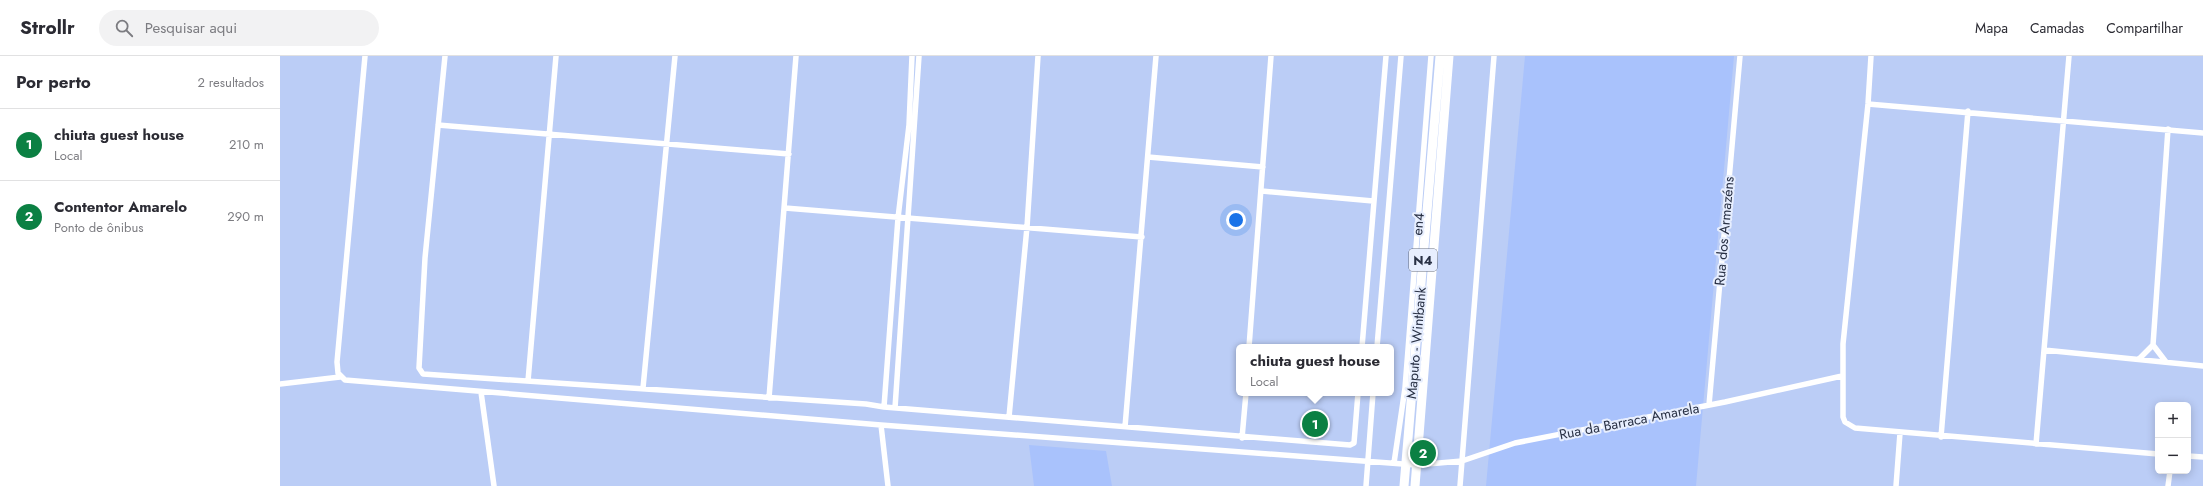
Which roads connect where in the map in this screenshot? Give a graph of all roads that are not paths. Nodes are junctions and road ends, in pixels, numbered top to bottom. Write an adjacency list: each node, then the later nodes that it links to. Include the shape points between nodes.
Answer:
1 (365, 56): 47 (street, via 338,350 337,369)
2 (445, 56): 23 (street)
3 (556, 56): 26 (street)
4 (675, 56): 27 (street)
5 (796, 56): 28 (street)
6 (912, 56): 34 (street, via 909,125)
7 (920, 56): 35 (street)
8 (1038, 56): 36 (street)
9 (1156, 56): 29 (street)
10 (1271, 56): 30 (street)
11 (1386, 56): 32 (street)
12 (1401, 56): 40 (street)
13 (1431, 56): 71 (street, en4, via 1405,388)
14 (1440, 56): 72 (highway, Maputo - Wintbank / N4)
15 (1449, 56): 73 (highway, Maputo - Wintbank / N4)
16 (1494, 56): 70 (street)
17 (1740, 56): 56 (street, Rua dos Armazéns)
18 (1871, 56): 20 (street)
19 (2069, 56): 22 (street)
20 (1868, 104): 21 (street); 46 (street, via 1843,344)
21 (1968, 111): 22 (street); 63 (street)
22 (2063, 120): 24 (street); 42 (street)
23 (438, 124): 26 (street); 48 (street, via 425,258 418,368 423,374)
24 (2168, 129): 25 (street); 41 (street)
25 (2203, 133)
26 (549, 134): 27 (street); 48 (street)
27 (666, 145): 28 (street); 50 (street)
28 (789, 154): 33 (street)
29 (1148, 158): 30 (street); 37 (street)
30 (1263, 167): 31 (street)
31 (1262, 191): 32 (street); 38 (street)
32 (1373, 201): 39 (street)
33 (785, 208): 34 (street); 55 (street)
34 (898, 218): 35 (street); 57 (street)
35 (908, 219): 36 (street); 58 (street)
36 (1027, 227): 37 (street); 59 (street)
37 (1142, 237): 61 (street)
38 (1249, 344)
39 (1362, 344)
40 (1377, 344)
41 (2152, 345): 43 (street); 44 (street)
42 (2044, 350): 43 (street); 65 (street)
43 (2139, 358): 44 (street)
44 (2166, 362): 45 (street)
45 (2203, 366)
46 (1842, 376): 56 (street, Rua da Barraca Amarela); 62 (street, via 1845,422 1855,428)
47 (340, 377): 49 (street); 51 (street, Rua da Barraca Amarela, via 356,382)
48 (528, 381): 50 (street)
49 (280, 384)
50 (643, 388): 55 (street)
51 (481, 392): 60 (street, Rua da Barraca Amarela); 75 (street)
52 (1246, 396): 64 (street)
53 (1358, 396): 64 (street, via 1354,443 1350,445)
54 (1373, 396): 69 (street)
55 (769, 398): 57 (street)
56 (1709, 405): 70 (street, Rua da Barraca Amarela, via 1515,443)
57 (884, 407): 58 (street)
58 (895, 408): 59 (street)
59 (1009, 417): 61 (street)
60 (881, 425): 69 (street, Rua da Barraca Amarela); 76 (street)
61 (1126, 427): 64 (street)
62 (1900, 433): 63 (street); 81 (street)
63 (1941, 437): 65 (street)
64 (1242, 438)
65 (2036, 444): 66 (street)
66 (2155, 454)
67 (2191, 456): 68 (street)
68 (2203, 457)
69 (1368, 461): 71 (street, Rua da Barraca Amarela); 77 (street)
70 (1462, 461): 73 (street, Rua da Barraca Amarela); 80 (street)
71 (1394, 463): 72 (street, Rua da Barraca Amarela)
72 (1406, 464): 73 (street, Rua da Barraca Amarela); 78 (highway, Maputo - Wintbank / N4)
73 (1416, 465): 79 (highway, Maputo - Wintbank / N4)
74 (2170, 474): 82 (street)
75 (494, 486)
76 (888, 486)
77 (1366, 486)
78 (1404, 486)
79 (1415, 486)
80 (1460, 486)
81 (1896, 486)
82 (2168, 486)

